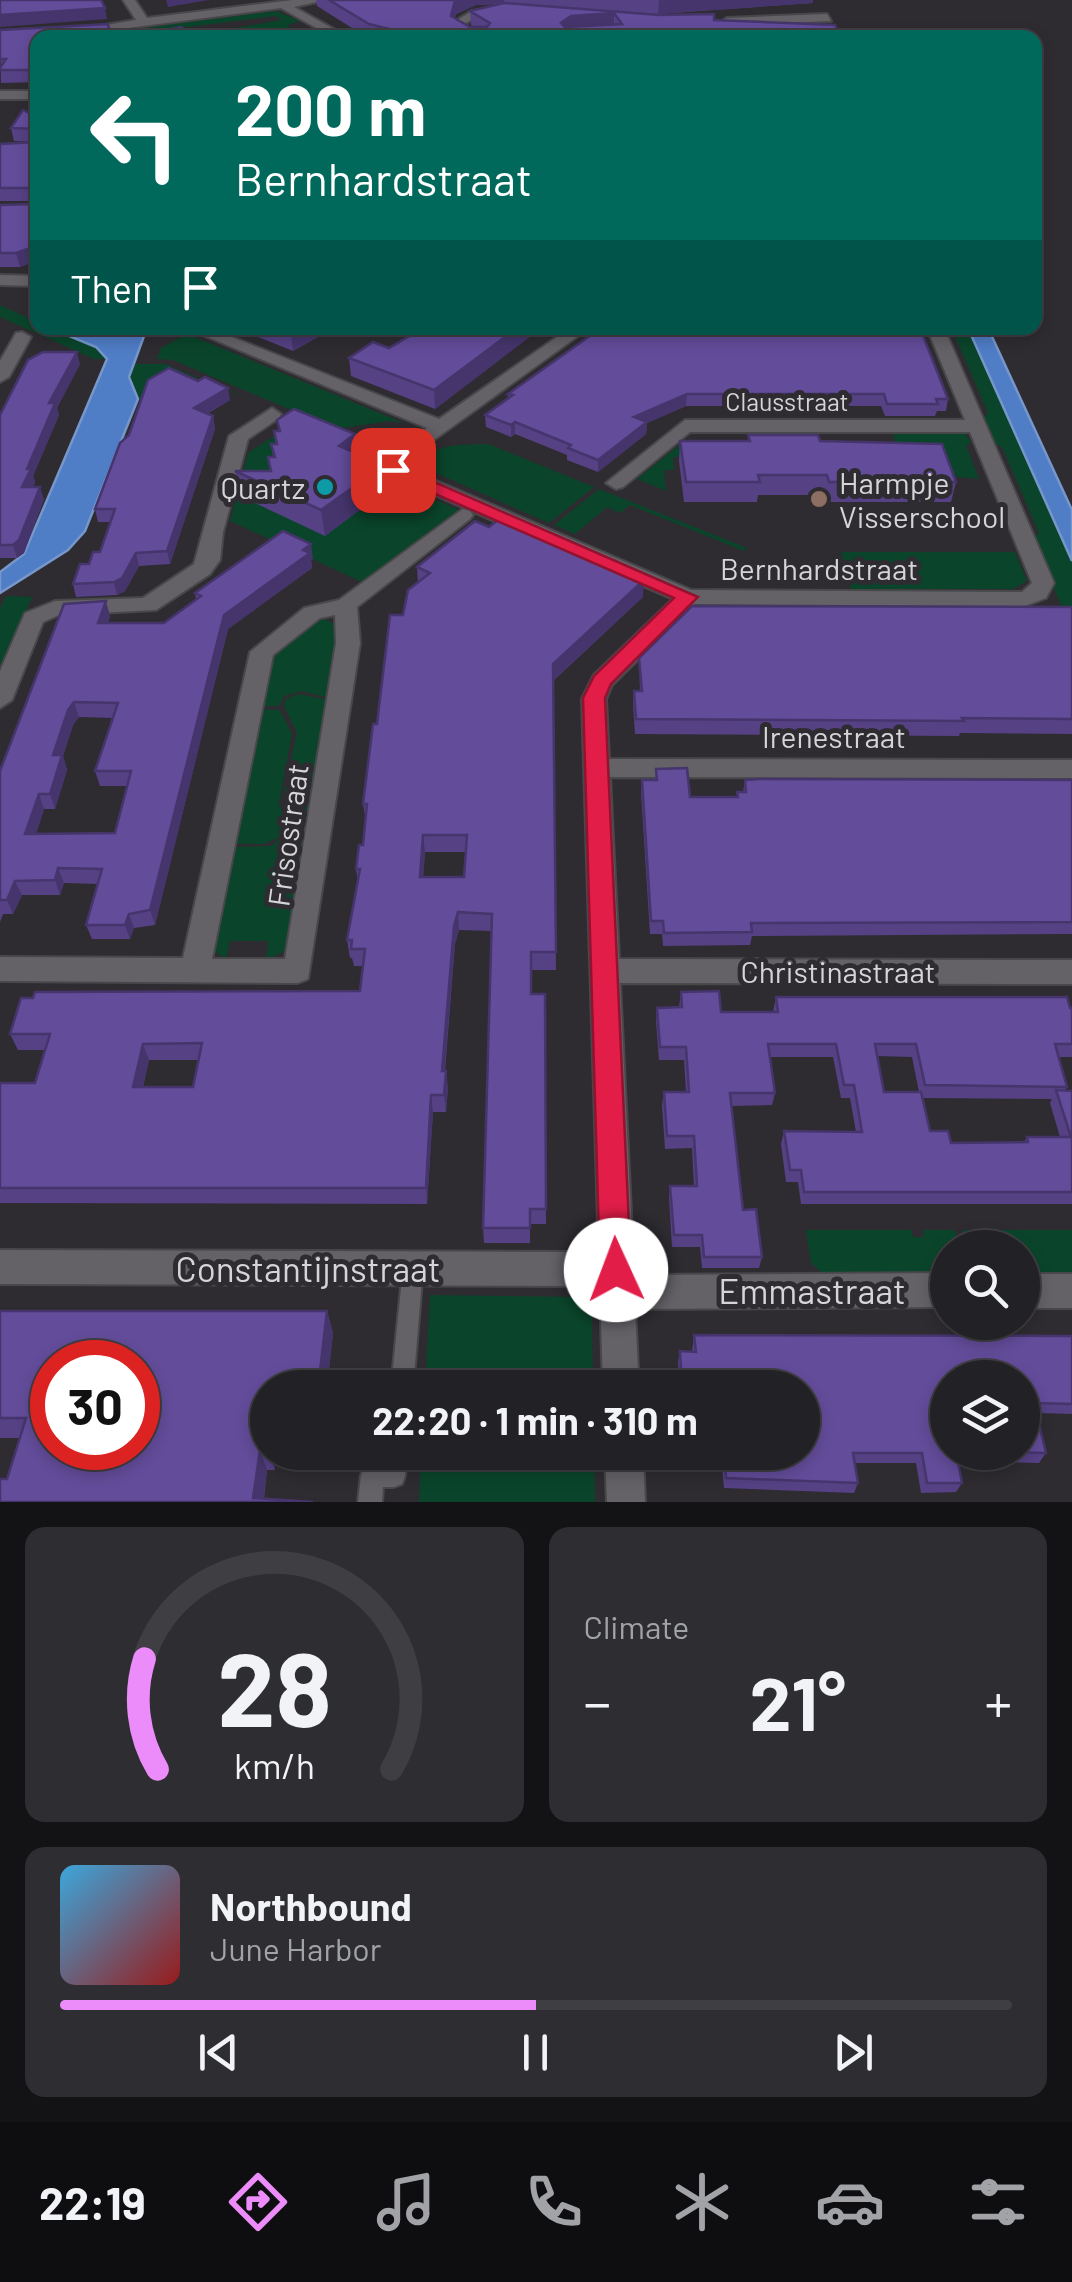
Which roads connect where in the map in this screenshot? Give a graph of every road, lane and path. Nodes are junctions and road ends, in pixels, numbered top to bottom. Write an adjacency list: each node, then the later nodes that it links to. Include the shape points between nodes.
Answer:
1 (129, 0): 7 (street)
2 (320, 0): 4 (street)
3 (820, 3): 6 (street)
4 (286, 6): 7 (street); 9 (street)
5 (518, 11): 10 (street, via 481,12 460,22)
6 (827, 18): 11 (street, via 709,27); 12 (street)
7 (144, 24): 8 (street)
8 (81, 30)
9 (330, 30)
10 (463, 30)
11 (746, 30)
12 (832, 30)
13 (0, 94): 14 (street)
14 (30, 94)
15 (0, 280): 16 (street)
16 (30, 280)
17 (212, 335): 23 (street)
18 (571, 335): 23 (street)
19 (939, 335): 24 (street)
20 (22, 336): 21 (street)
21 (0, 377)
22 (272, 414): 29 (street, via 240,436 202,569 148,605 64,606 39,614)
23 (440, 426): 27 (street, Bernhardstraat, via 385,466)
24 (978, 426): 25 (street, Clausstraat, via 685,426); 27 (street, Bernhardstraat, via 1043,583 1038,593 1024,599)
25 (616, 482)
26 (463, 515): 28 (street, Frisostraat)
27 (688, 597): 30 (street, via 594,692)
28 (346, 606): 33 (street, Frisostraat, via 312,613 262,652); 33 (street, Frisostraat, via 348,643 298,970)
29 (0, 700)
30 (596, 768): 31 (street, Irenestraat); 34 (street)
31 (1072, 769)
32 (0, 970): 33 (street, Frisostraat)
33 (195, 970)
34 (604, 972): 35 (street, Christinastraat); 38 (street)
35 (1072, 972)
36 (0, 1267): 37 (street, Constantijnstraat)
37 (413, 1268): 38 (street, Constantijnstraat); 42 (lane)
38 (616, 1280): 39 (street, Emmastraat); 43 (street)
39 (930, 1289)
40 (1040, 1291): 41 (street)
41 (1072, 1291)
42 (404, 1370)
43 (620, 1370)
44 (394, 1470): 46 (lane, via 394,1476 372,1475)
45 (625, 1470): 47 (street)
46 (370, 1502)
47 (626, 1502)

